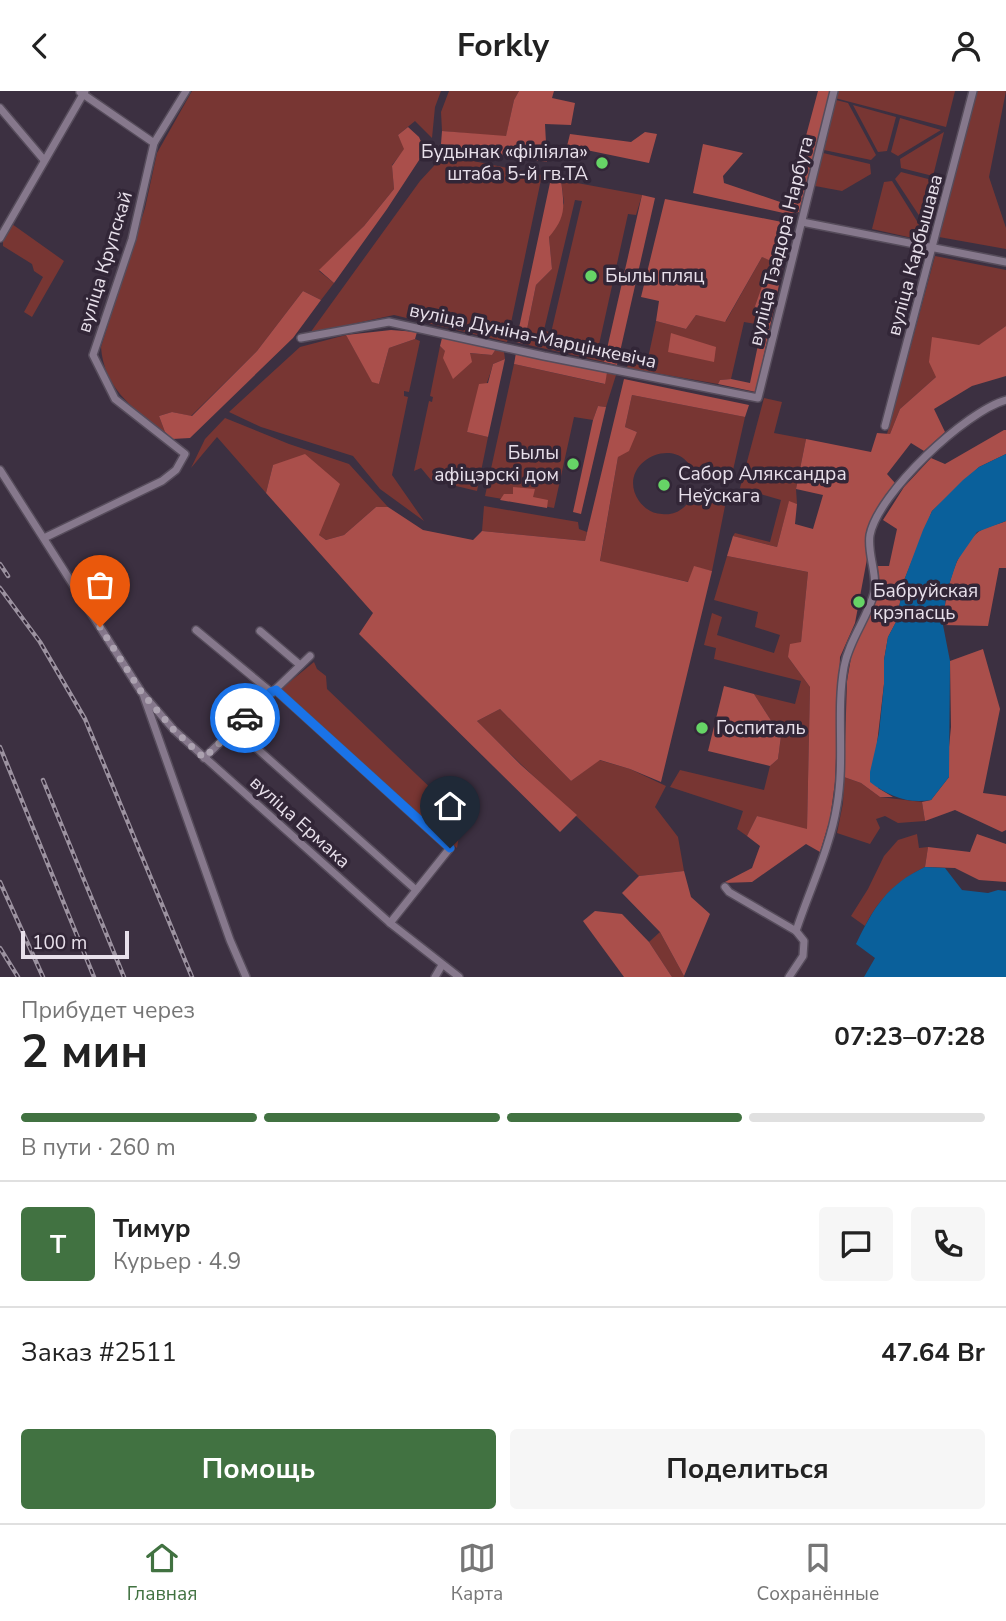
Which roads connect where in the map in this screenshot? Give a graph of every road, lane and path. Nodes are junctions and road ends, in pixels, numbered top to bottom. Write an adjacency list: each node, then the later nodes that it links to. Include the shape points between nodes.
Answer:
1 (186, 91): 6 (street, вуліца Крупскай)
2 (834, 91): 8 (street, вуліца Тэадора Нарбута)
3 (973, 91): 10 (street, вуліца Карбышава)
4 (82, 92): 6 (street); 7 (street)
5 (0, 108): 7 (street)
6 (154, 143): 17 (street, вуліца Крупскай, via 132,239 93,355 115,399 185,454 176,470 162,481)
7 (44, 160): 9 (street)
8 (802, 222): 10 (street); 13 (street, вуліца Тэадора Нарбута)
9 (0, 237)
10 (933, 247): 11 (street); 15 (street, вуліца Карбышава)
11 (1006, 262)
12 (301, 338): 13 (street, вуліца Дуніна-Марцінкевіча, via 390,322)
13 (758, 398)
14 (1006, 400): 29 (street, via 987,406 926,456 895,491 873,527 874,590 843,669 837,807)
15 (885, 426)
16 (0, 470): 17 (street, вуліца Ермака)
17 (44, 538): 23 (street, вуліца Ермака)
18 (196, 630): 22 (street)
19 (260, 631): 21 (street)
20 (310, 656): 21 (street)
21 (300, 665): 22 (street)
22 (273, 691): 24 (street); 27 (street, via 450,848)
23 (142, 693): 25 (street, вуліца Ермака); 31 (street)
24 (235, 729): 25 (street); 27 (street, вуліца Ермака)
25 (204, 758): 28 (street, вуліца Ермака)
26 (725, 887): 29 (street)
27 (416, 890): 28 (street)
28 (390, 923): 30 (street, вуліца Ермака)
29 (796, 931): 35 (street, via 804,941 804,951)
30 (442, 965): 33 (street); 34 (street, вуліца Ермака)
31 (245, 975): 32 (street)
32 (252, 977)
33 (435, 977)
34 (459, 977)
35 (789, 977)

